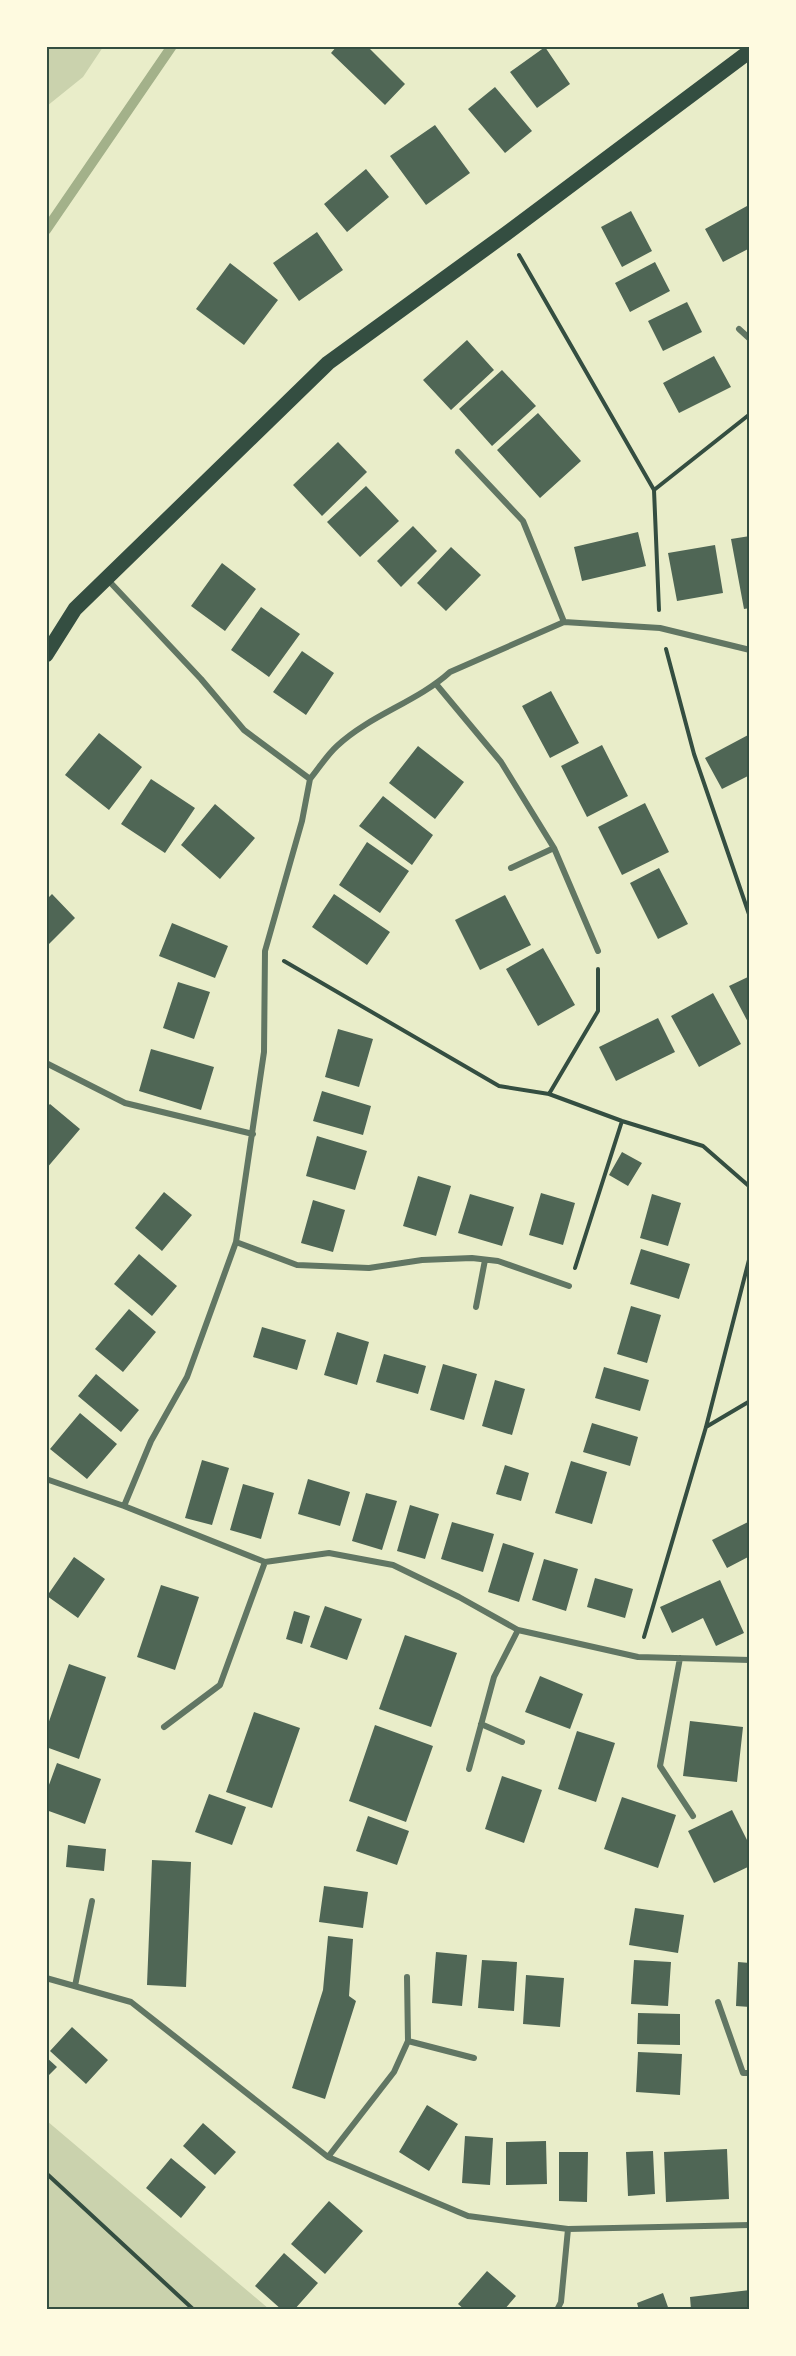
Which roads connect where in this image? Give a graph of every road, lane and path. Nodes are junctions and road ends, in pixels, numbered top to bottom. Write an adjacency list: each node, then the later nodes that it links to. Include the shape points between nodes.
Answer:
1 (750, 51): 2 (main road)
2 (507, 233): 7 (path); 8 (main road, via 328,363)
3 (739, 329): 4 (street)
4 (750, 339)
5 (750, 414): 7 (path)
6 (458, 452): 9 (street, via 523,520)
7 (654, 490): 10 (path)
8 (108, 579): 12 (main road, via 75,609); 14 (street, via 244,730)
9 (564, 622): 10 (street); 13 (street, via 450,672)
10 (660, 628): 11 (street); 17 (path, via 694,754)
11 (750, 650)
12 (46, 655)
13 (436, 684): 14 (street, via 337,746); 15 (street, via 501,762)
14 (310, 778): 18 (street, via 302,821)
15 (554, 848): 16 (street); 19 (street)
16 (510, 868)
17 (750, 917)
18 (265, 951): 21 (path, via 500,1086); 23 (street, via 264,1052)
19 (598, 951): 21 (path, via 598,1011)
20 (46, 1064): 23 (street, via 125,1103)
21 (549, 1094): 22 (path)
22 (622, 1121): 24 (path, via 703,1146); 28 (path)
23 (253, 1134): 25 (street)
24 (750, 1187)
25 (236, 1242): 27 (street, via 297,1265 369,1268 422,1260); 33 (street, via 187,1377 151,1441)
26 (750, 1256): 31 (path)
27 (485, 1260): 28 (street); 29 (street)
28 (569, 1286)
29 (476, 1307)
30 (750, 1401): 31 (path)
31 (706, 1426): 36 (path)
32 (46, 1479): 33 (street)
33 (124, 1506): 34 (street)
34 (265, 1562): 35 (street, via 328,1553 393,1565); 40 (street, via 220,1684)
35 (518, 1630): 36 (street); 39 (street, via 494,1677)
36 (638, 1657): 37 (street)
37 (680, 1658): 38 (street); 43 (street, via 660,1767)
38 (750, 1660)
39 (481, 1724): 41 (street); 42 (street)
40 (164, 1727)
41 (522, 1742)
42 (469, 1769)
43 (693, 1816)
44 (92, 1901): 47 (street)
45 (46, 1977): 47 (street)
46 (407, 1977): 49 (street)
47 (75, 1986): 52 (street, via 131,2002)
48 (718, 2002): 51 (street, via 743,2073)
49 (408, 2041): 50 (street); 52 (street, via 394,2072)
50 (474, 2058)
51 (750, 2073)
52 (328, 2157): 55 (street, via 468,2216)
53 (46, 2172): 56 (path)
54 (750, 2225): 55 (street)
55 (568, 2229): 57 (street)
56 (194, 2310)
57 (557, 2310)

